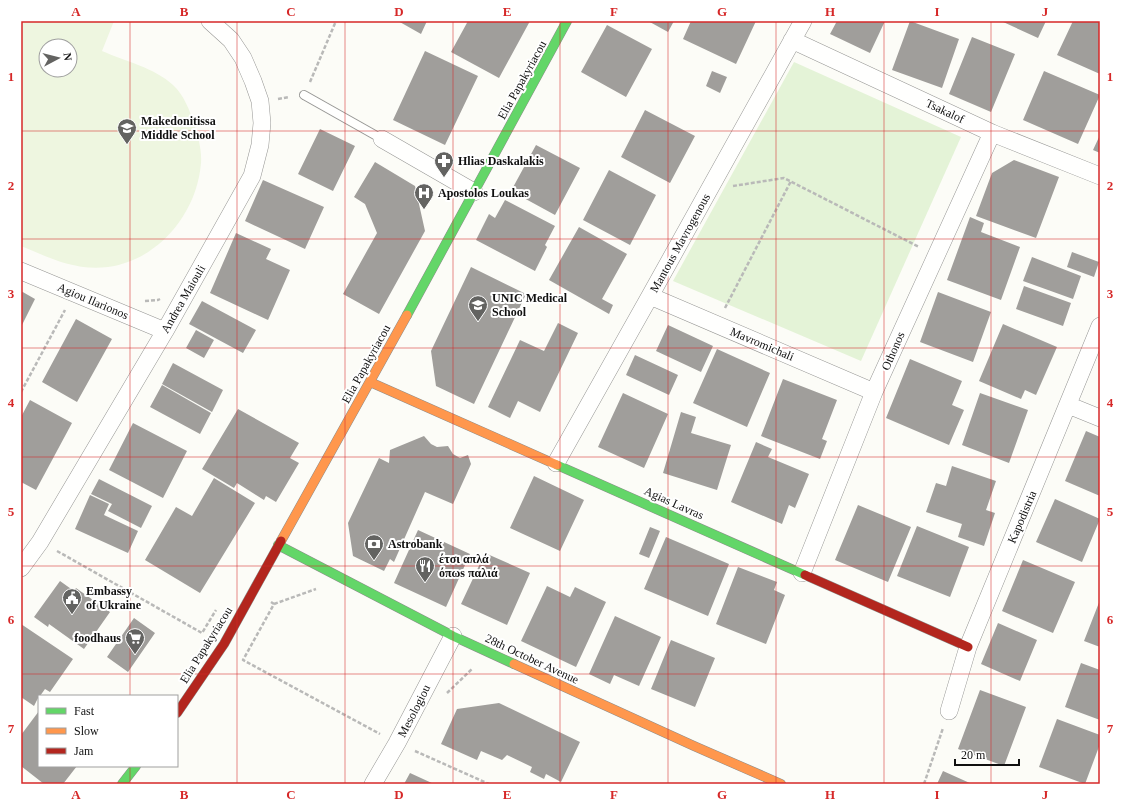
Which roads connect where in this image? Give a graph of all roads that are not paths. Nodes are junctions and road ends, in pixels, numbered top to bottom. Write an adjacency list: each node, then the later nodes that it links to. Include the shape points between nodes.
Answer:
1 (210, 21): 13 (street, Andrea Maiouli, via 230,40 243,58 253,81 260,101 260,145 252,176)
2 (567, 21): 9 (main road, Elia Papakyriacou)
3 (803, 21): 4 (street, Mantous Mavrogenous)
4 (792, 40): 6 (street, Tsakalof); 11 (street, Mantous Mavrogenous)
5 (304, 95): 7 (lane)
6 (992, 132): 8 (street, Tsakalof); 15 (street, Othonos)
7 (382, 139): 9 (street)
8 (1100, 176)
9 (474, 192): 14 (main road, Elia Papakyriacou)
10 (21, 271): 13 (street, Agiou Ilarionos)
11 (650, 296): 15 (street, Mavromichali); 18 (street, Mantous Mavrogenous)
12 (1100, 326): 16 (street, Kapodistria)
13 (165, 331): 20 (street, Andrea Maiouli, via 40,542)
14 (370, 382): 18 (main road, Agias Lavras); 19 (main road, Elia Papakyriacou)
15 (874, 392): 21 (street, Othonos)
16 (1068, 405): 17 (street); 23 (street, Kapodistria)
17 (1100, 418)
18 (556, 463): 21 (main road, Agias Lavras)
19 (278, 546): 22 (main road, 28th October Avenue); 25 (main road, Elia Papakyriacou, via 224,644)
20 (21, 568)
21 (802, 573): 23 (main road, Agias Lavras)
22 (453, 636): 28 (street, Mesologiou); 29 (main road, 28th October Avenue)
23 (968, 647): 24 (street, Kapodistria)
24 (949, 711)
25 (178, 712)
26 (135, 767): 27 (main road)
27 (122, 784)
28 (373, 784)
29 (782, 784)

